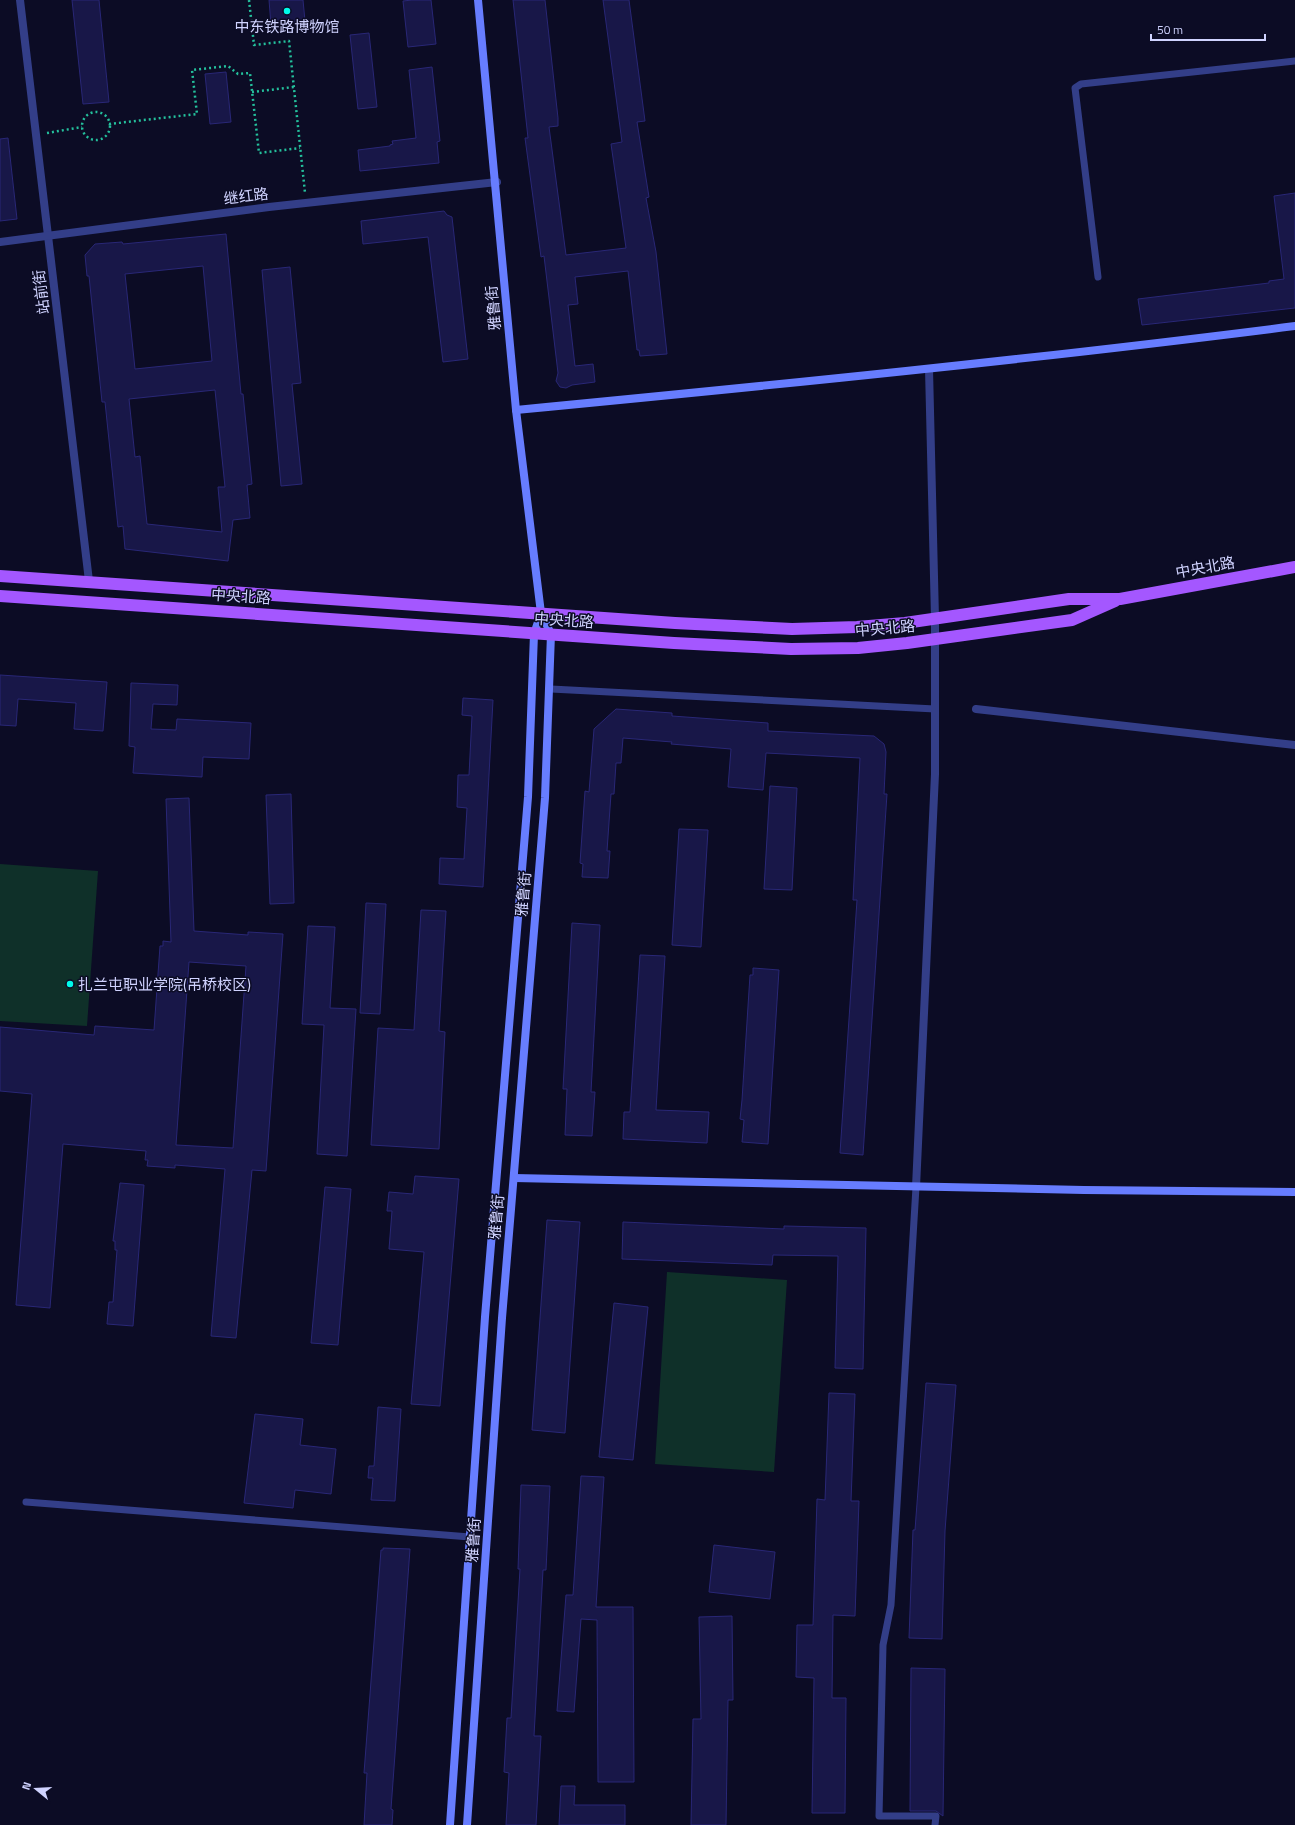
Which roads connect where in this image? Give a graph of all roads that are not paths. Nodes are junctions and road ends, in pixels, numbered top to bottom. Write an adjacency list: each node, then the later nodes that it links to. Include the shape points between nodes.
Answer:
1 (20, 0): 5 (street, 站前街)
2 (478, 0): 4 (main road, 雅鲁街)
3 (1295, 61): 7 (lane, via 1081,84 1075,88)
4 (496, 182): 5 (street, 继红路); 10 (main road, 雅鲁街)
5 (48, 235): 6 (street, 继红路); 13 (street, 站前街)
6 (0, 242)
7 (1098, 277)
8 (1295, 326): 9 (main road)
9 (929, 369): 10 (main road); 17 (street)
10 (516, 410): 16 (main road, 雅鲁街)
11 (1295, 567): 15 (main road, 中央北路)
12 (0, 576): 13 (main road, 中央北路)
13 (89, 582): 16 (main road, 中央北路)
14 (0, 596): 18 (main road, 中央北路)
15 (1120, 599): 17 (main road, 中央北路, via 1069,599); 20 (main road, 中央北路, via 1072,620)
16 (541, 613): 17 (main road, 中央北路, via 792,629 857,627); 18 (main road, 雅鲁街); 19 (main road, 雅鲁街)
17 (935, 618): 20 (street)
18 (534, 634): 19 (main road, 中央北路); 29 (main road, 雅鲁街, via 528,797)
19 (551, 634): 20 (main road, 中央北路, via 791,649 858,648); 21 (main road, 雅鲁街)
20 (935, 639): 22 (street)
21 (550, 689): 22 (lane); 25 (main road, 雅鲁街, via 545,798)
22 (935, 709): 26 (street)
23 (976, 709): 24 (street)
24 (1295, 745)
25 (514, 1178): 26 (main road); 31 (main road, 雅鲁街)
26 (916, 1187): 27 (main road); 32 (lane, via 891,1605 883,1645 879,1816 936,1816)
27 (1295, 1192)
28 (26, 1502): 29 (lane)
29 (470, 1537): 30 (main road, 雅鲁街)
30 (450, 1825)
31 (467, 1825)
32 (935, 1825)

